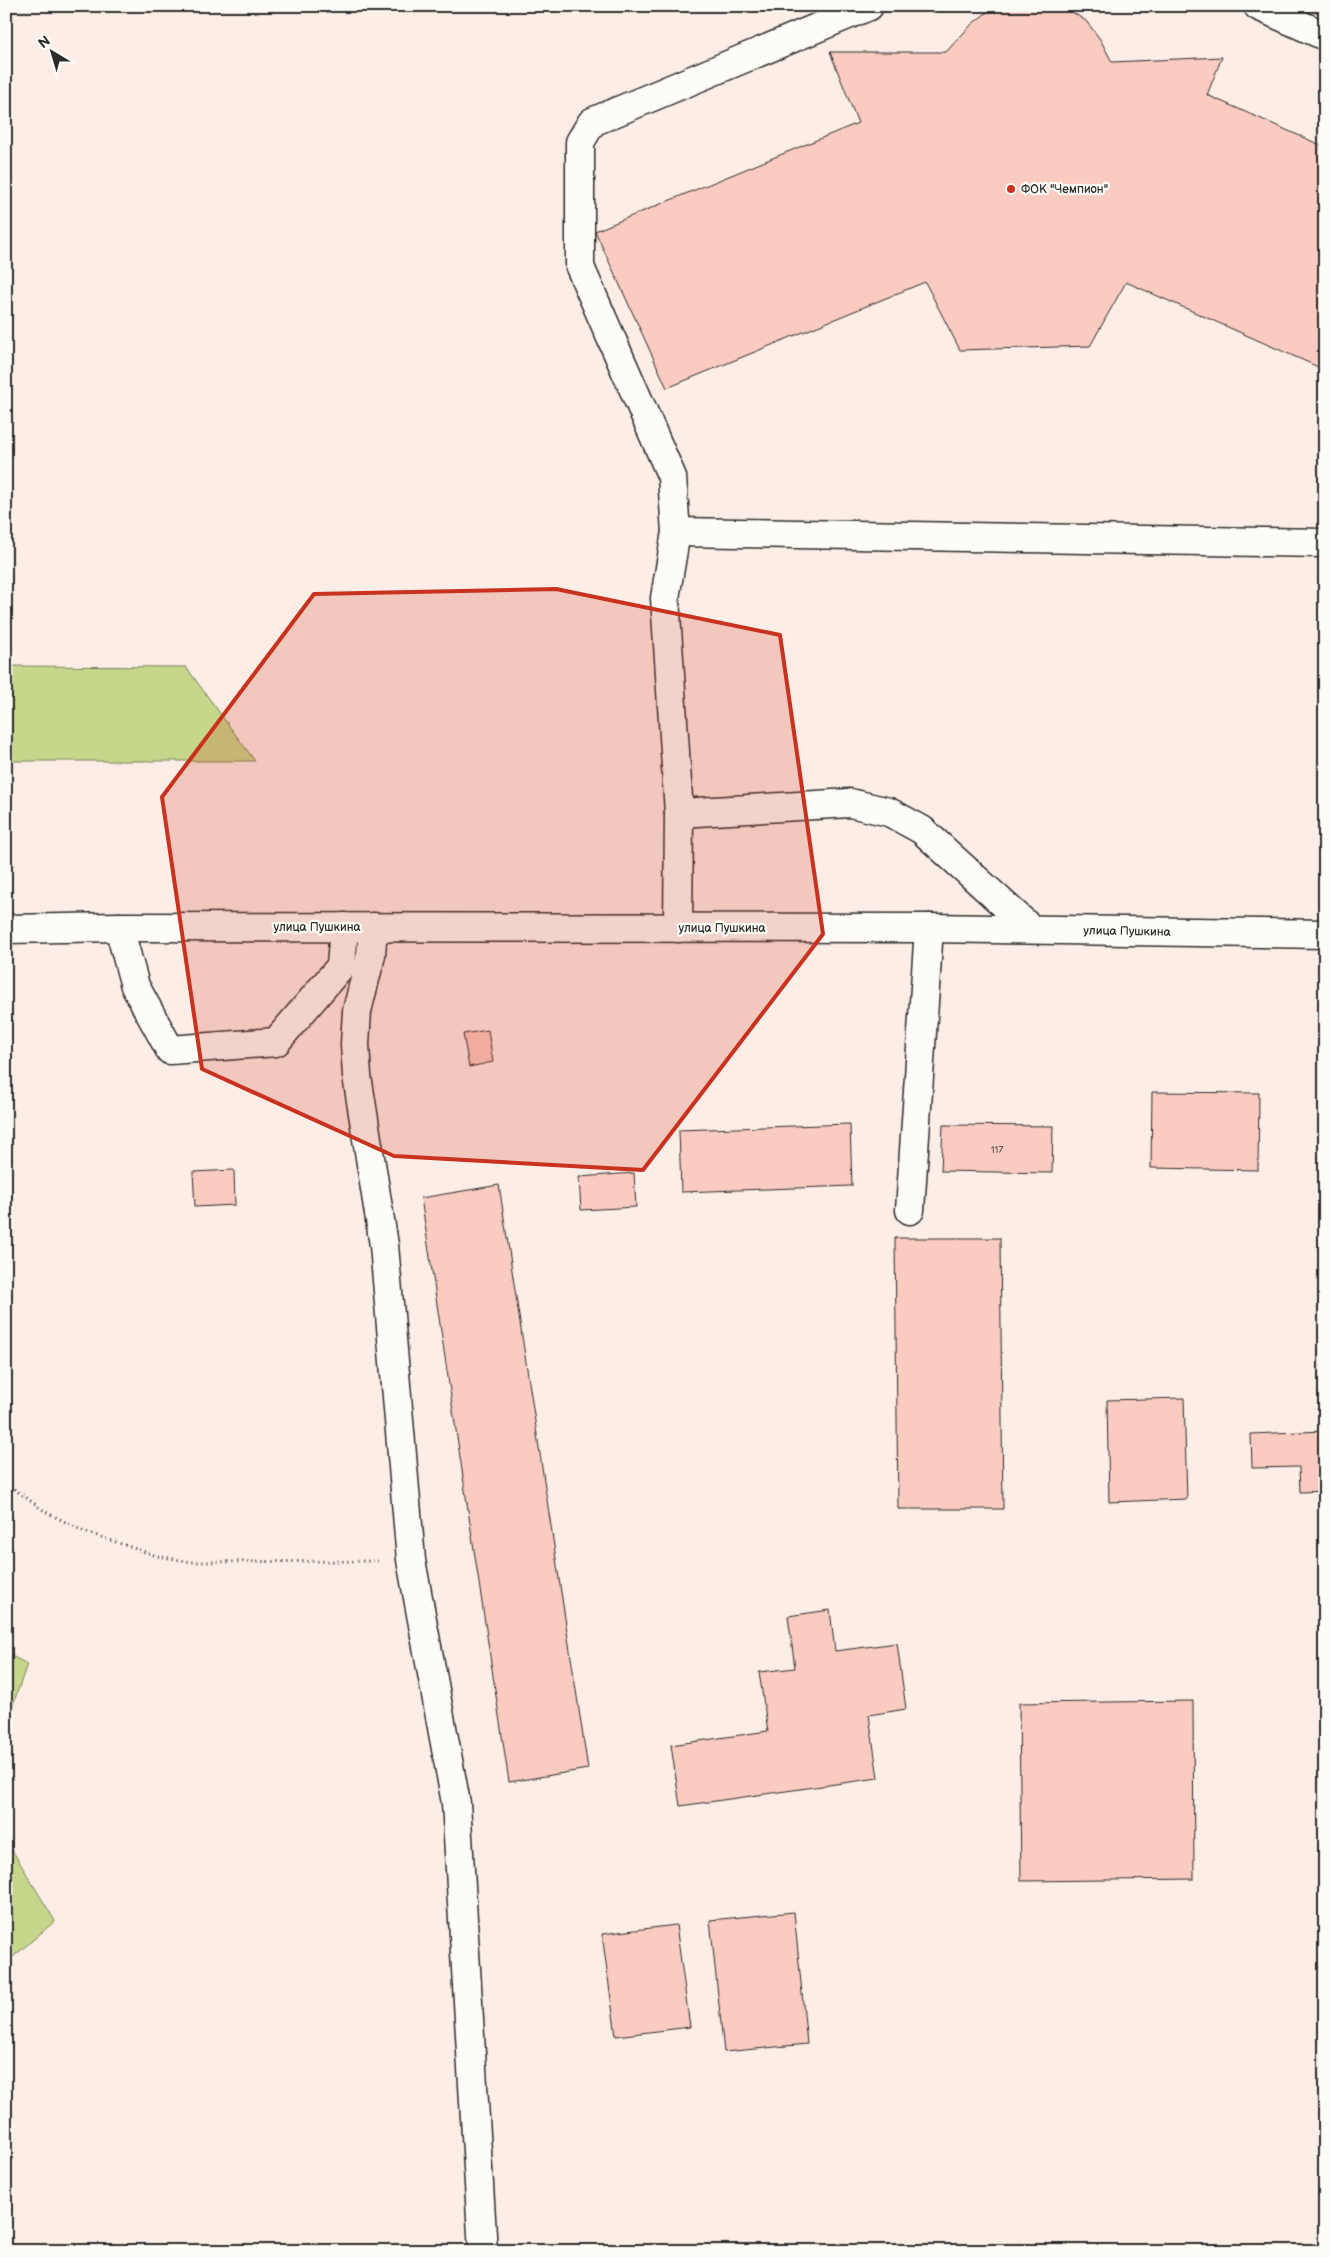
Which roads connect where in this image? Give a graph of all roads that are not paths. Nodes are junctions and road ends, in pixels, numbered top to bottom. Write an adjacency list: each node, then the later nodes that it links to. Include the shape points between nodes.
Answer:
1 (869, 6): 4 (street, via 592,122 580,142 580,267 672,477)
2 (1258, 6): 3 (street)
3 (1325, 36)
4 (676, 532): 5 (street); 6 (street, via 665,598)
5 (1325, 543)
6 (679, 813): 10 (street); 13 (street, via 850,803 889,812 922,830)
7 (119, 927): 8 (street, улица Пушкина); 8 (street, via 135,986 170,1050 276,1042 341,966); 12 (street, улица Пушкина)
8 (344, 927): 9 (street, улица Пушкина)
9 (373, 927): 10 (street, улица Пушкина); 16 (street, via 371,955 357,1011 357,1076 384,1245 411,1560 456,1804)
10 (678, 928): 11 (street, улица Пушкина)
11 (929, 928): 13 (street, улица Пушкина); 15 (street)
12 (6, 929)
13 (1031, 929): 14 (street, улица Пушкина)
14 (1325, 934)
15 (910, 1210)
16 (483, 2251)

